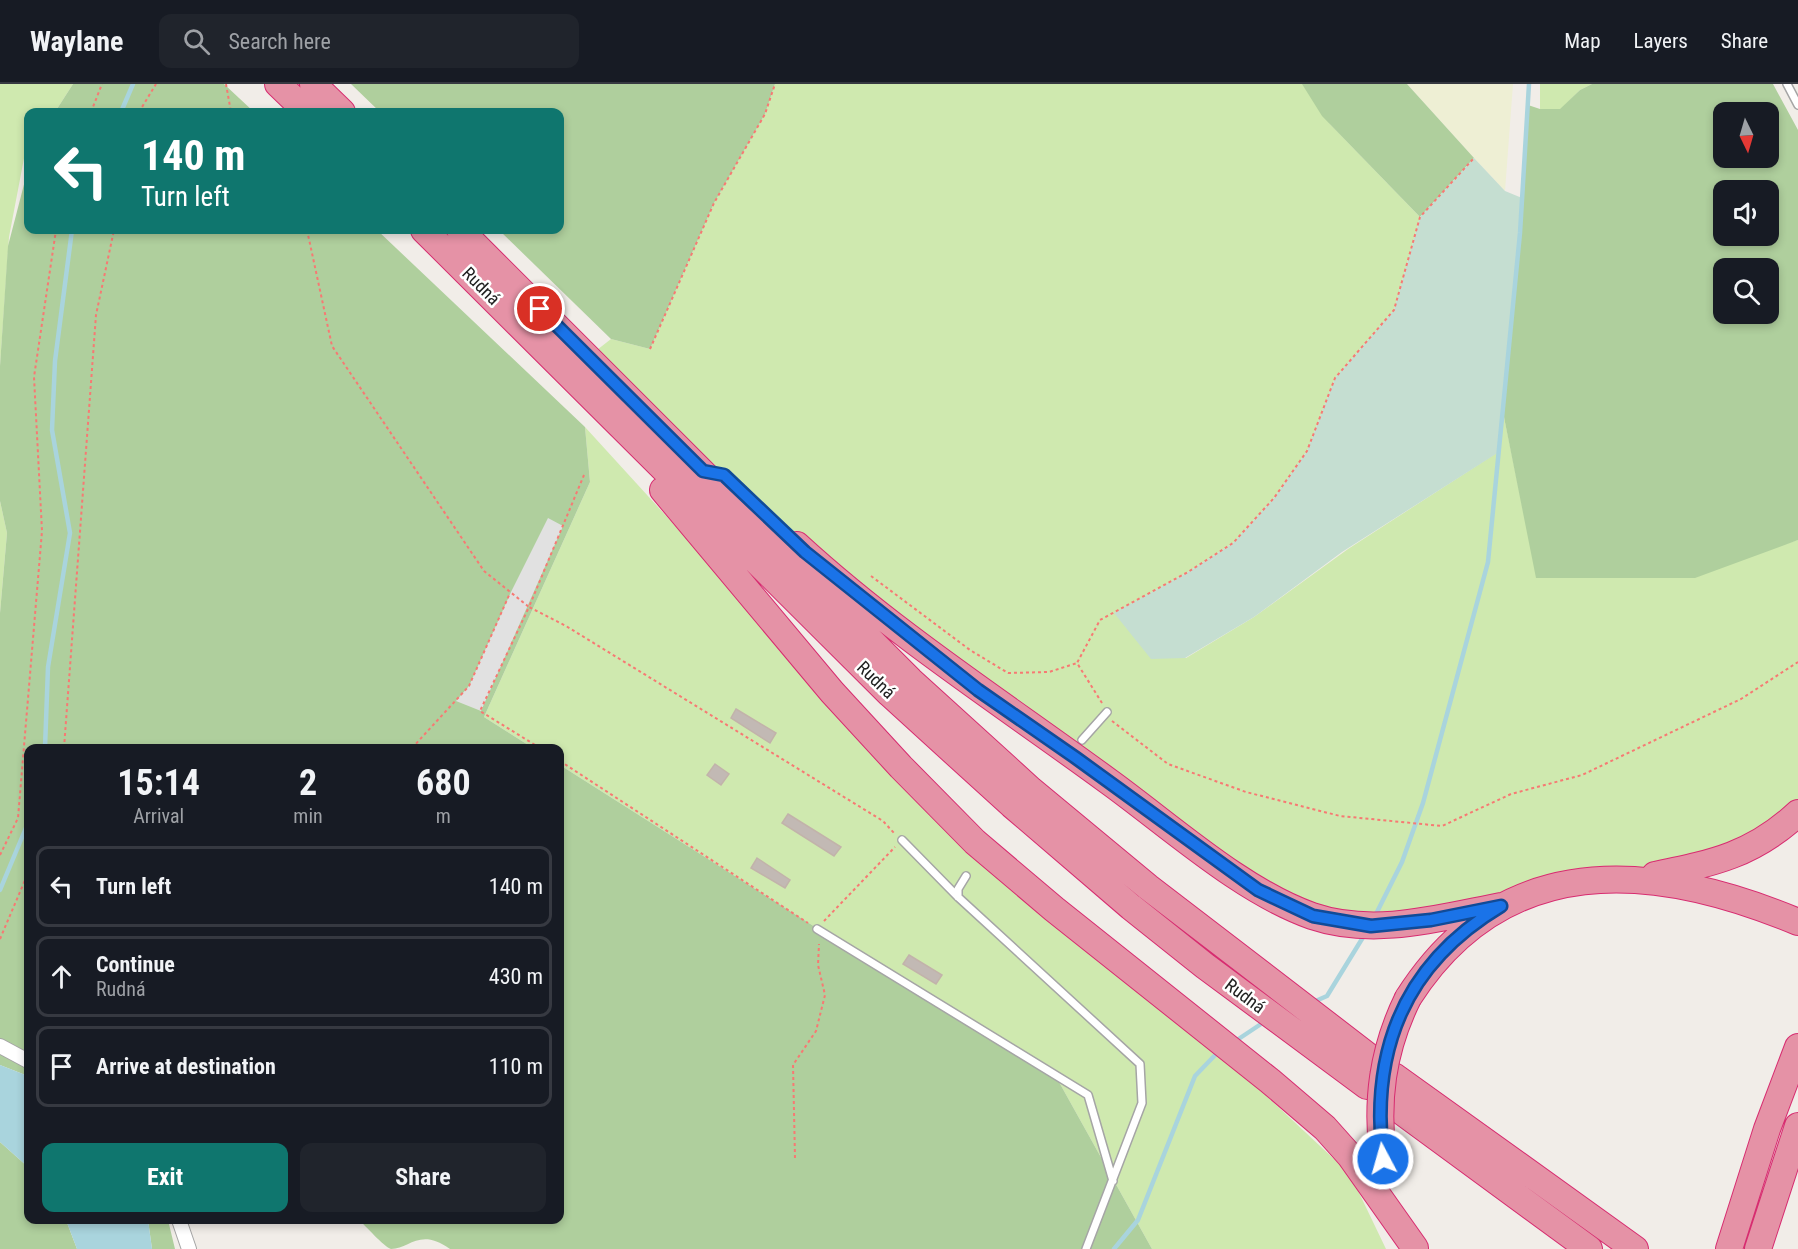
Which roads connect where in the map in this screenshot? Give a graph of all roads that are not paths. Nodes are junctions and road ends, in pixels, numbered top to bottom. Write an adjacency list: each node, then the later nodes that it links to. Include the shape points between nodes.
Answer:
1 (278, 84): 5 (highway)
2 (313, 84): 6 (highway)
3 (1787, 84): 4 (lane)
4 (1798, 105)
5 (303, 108)
6 (338, 108)
7 (428, 234): 9 (highway, Rudná)
8 (464, 234): 10 (highway, Rudná)
9 (553, 358): 26 (highway, Rudná, via 890,694 1012,806 1186,951); 31 (highway, via 780,632 901,767 975,842 1325,1128 1350,1156)
10 (703, 471): 18 (highway, via 724,475 805,552 978,690 1258,890 1313,916 1371,926 1431,920); 24 (highway, Rudná, via 910,680 1031,790 1148,887)
11 (1107, 712): 12 (lane)
12 (1082, 741)
13 (1798, 813): 16 (highway, via 1771,837 1728,858)
14 (902, 840): 17 (lane)
15 (966, 876): 17 (lane)
16 (1634, 879): 18 (highway, via 1552,888); 19 (highway, via 1693,887)
17 (958, 897): 29 (lane, via 1140,1064 1142,1103)
18 (1501, 906): 31 (highway, bridge, via 1459,935 1425,972 1393,1031 1382,1071 1379,1117 1383,1159 1396,1206)
19 (1798, 922)
20 (817, 929): 29 (lane, via 1088,1095)
21 (0, 1047): 23 (street)
22 (1798, 1047): 36 (highway)
23 (24, 1059)
24 (1372, 1059)
25 (1394, 1076): 35 (highway)
26 (1367, 1086)
27 (1390, 1103): 34 (highway)
28 (1798, 1126): 37 (highway)
29 (1113, 1181): 33 (lane)
30 (180, 1224): 32 (street)
31 (1415, 1248)
32 (189, 1249)
33 (1086, 1249)
34 (1590, 1249)
35 (1635, 1249)
36 (1729, 1249)
37 (1758, 1249)

